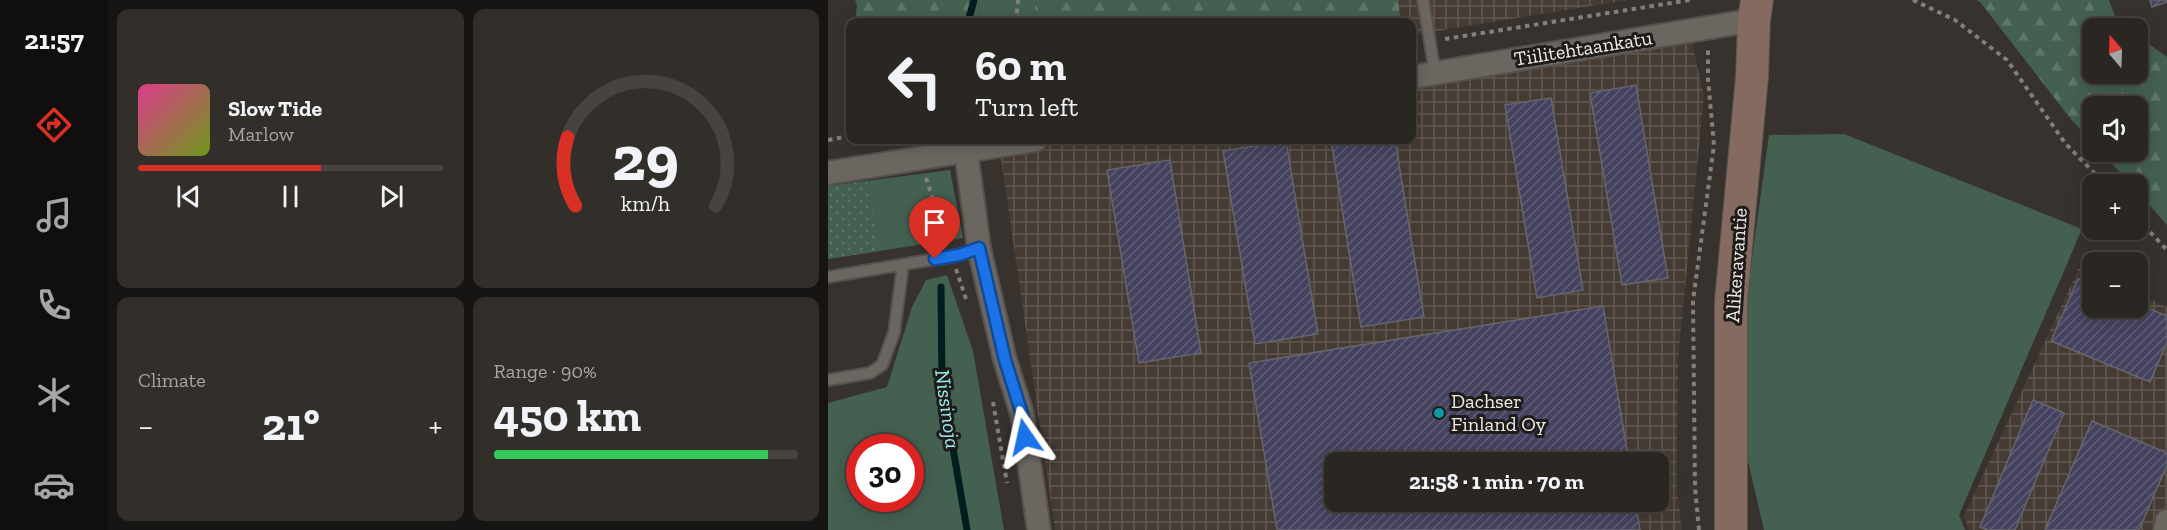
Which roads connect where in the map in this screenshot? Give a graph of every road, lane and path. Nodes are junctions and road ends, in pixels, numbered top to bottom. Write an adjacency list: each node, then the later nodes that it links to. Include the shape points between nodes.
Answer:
1 (1018, 0): 6 (path)
2 (1423, 0): 8 (lane)
3 (1690, 0): 8 (path)
4 (1913, 0): 17 (path, via 1955,20 2007,60 2065,143)
5 (1756, 10): 7 (street, Tiilitehtaankatu); 31 (street, Alikeravantie, via 1731,301)
6 (1016, 18)
7 (1708, 27): 9 (street, Tiilitehtaankatu); 30 (path, via 1714,145 1693,301)
8 (1430, 42): 9 (lane)
9 (1435, 73): 10 (street, Tiilitehtaankatu)
10 (1416, 76)
11 (846, 137): 12 (path)
12 (828, 140)
13 (1010, 144): 14 (street)
14 (966, 151): 15 (street); 19 (street)
15 (920, 158): 16 (street); 21 (path)
16 (828, 173)
17 (2094, 174)
18 (2148, 230): 20 (path)
19 (979, 248): 21 (lane); 29 (street, via 1022,414)
20 (2167, 250)
21 (951, 257): 22 (lane); 24 (path)
22 (903, 265): 23 (lane); 25 (lane, via 894,333 882,366 870,373)
23 (828, 277)
24 (969, 310)
25 (828, 380)
26 (992, 397): 27 (path)
27 (1008, 486)
28 (2167, 521): 32 (street)
29 (1039, 530)
30 (1699, 530)
31 (1731, 530)
32 (2165, 530)

